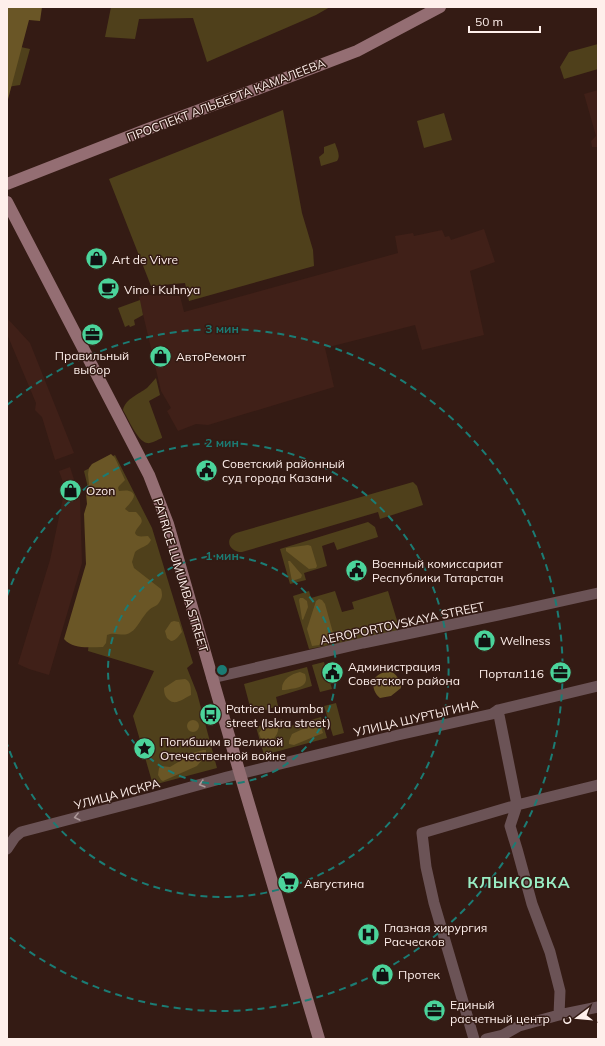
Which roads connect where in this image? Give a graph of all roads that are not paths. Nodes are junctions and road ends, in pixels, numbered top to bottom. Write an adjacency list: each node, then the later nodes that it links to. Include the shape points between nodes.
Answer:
1 (440, 7): 2 (main road, ПРОСПЕКТ АЛЬБЕРТА КАМАЛЕЕВА, via 357,51)
2 (7, 184)
3 (7, 202): 5 (main road, PATRICE LUMUMBA STREET, via 149,475 168,524)
4 (598, 593): 5 (street, AEROPORTOVSKAYA STREET)
5 (212, 678): 8 (main road, PATRICE LUMUMBA STREET)
6 (598, 686): 7 (street, УЛИЦА ШУРТЫГИНА)
7 (498, 710): 8 (street, УЛИЦА ШУРТЫГИНА, via 492,714); 10 (street)
8 (240, 774): 11 (street, УЛИЦА ИСКРА, one-way to 11, via 21,832); 14 (main road, PATRICE LUMUMBA STREET)
9 (598, 785): 10 (street)
10 (517, 805): 13 (street, via 510,826 532,904 550,952 560,991); 15 (street, via 422,833 434,903)
11 (7, 849)
12 (598, 1007): 13 (street)
13 (559, 1015): 16 (street, via 519,1026 502,1035)
14 (319, 1039)
15 (474, 1039)
16 (486, 1039)

